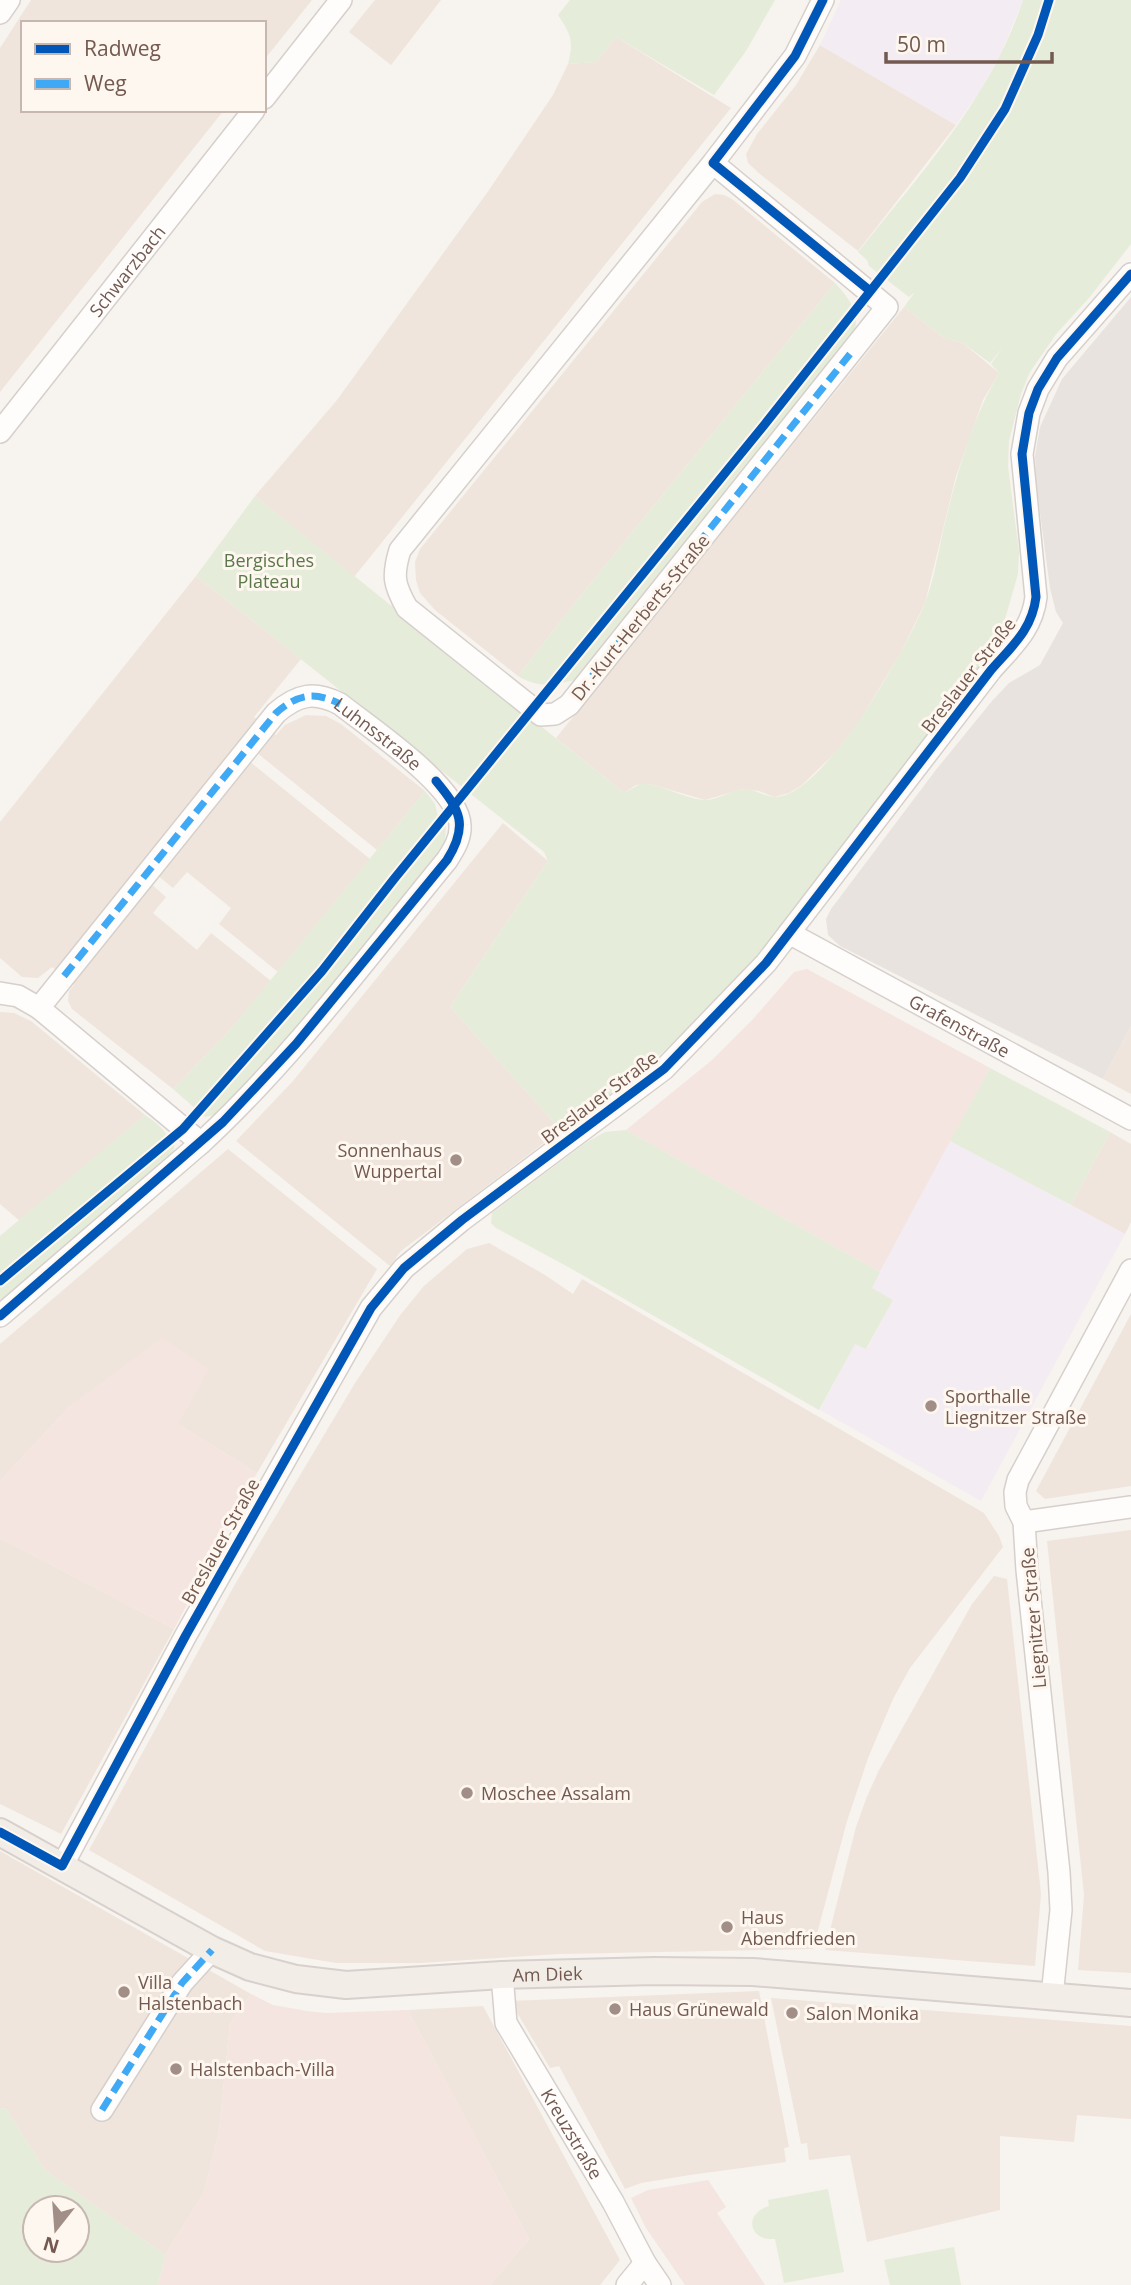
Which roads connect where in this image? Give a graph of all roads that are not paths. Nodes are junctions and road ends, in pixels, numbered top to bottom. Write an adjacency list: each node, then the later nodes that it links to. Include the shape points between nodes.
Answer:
1 (9, 0): 4 (street)
2 (341, 0): 5 (street)
3 (824, 0): 7 (street, Dr.-Kurt-Herberts-Straße, via 795,56)
4 (0, 13)
5 (266, 95)
6 (252, 112): 9 (street, Schwarzbach)
7 (713, 163): 7 (street, Dr.-Kurt-Herberts-Straße, via 431,511 397,560 397,590 407,608 541,715 555,714 569,705 887,307)
8 (1131, 274): 10 (street, Breslauer Straße, via 1057,358 1029,413 1022,454 1036,597 1027,629)
9 (0, 432)
10 (789, 933): 13 (street, Grafenstraße); 20 (street, Breslauer Straße, via 664,1069 462,1220 404,1268 371,1308)
11 (0, 993): 12 (street, via 18,996)
12 (39, 1008): 14 (street); 14 (street, Luhnsstraße, via 290,701 325,696 340,704 436,781 455,804 461,822 460,835 447,860 296,1044)
13 (1131, 1119)
14 (201, 1143): 16 (street, Luhnsstraße)
15 (1131, 1270): 18 (street, Liegnitzer Straße, via 1018,1480 1016,1506)
16 (0, 1316)
17 (1131, 1507): 18 (street)
18 (1024, 1522): 23 (street, Liegnitzer Straße, via 1059,1872 1061,1910)
19 (0, 1832): 20 (main road, Am Diek)
20 (62, 1866): 21 (main road, Am Diek)
21 (212, 1950): 22 (main road, Am Diek, via 250,1967 320,1983); 25 (street, via 183,1983)
22 (502, 1975): 23 (main road, Am Diek, via 753,1972); 26 (street, Kreuzstraße, via 506,2023 614,2202)
23 (1052, 1996): 24 (main road, Am Diek)
24 (1131, 2003)
25 (102, 2110)
26 (645, 2263): 27 (street); 28 (street, Kreuzstraße)
27 (627, 2285)
28 (660, 2285)

